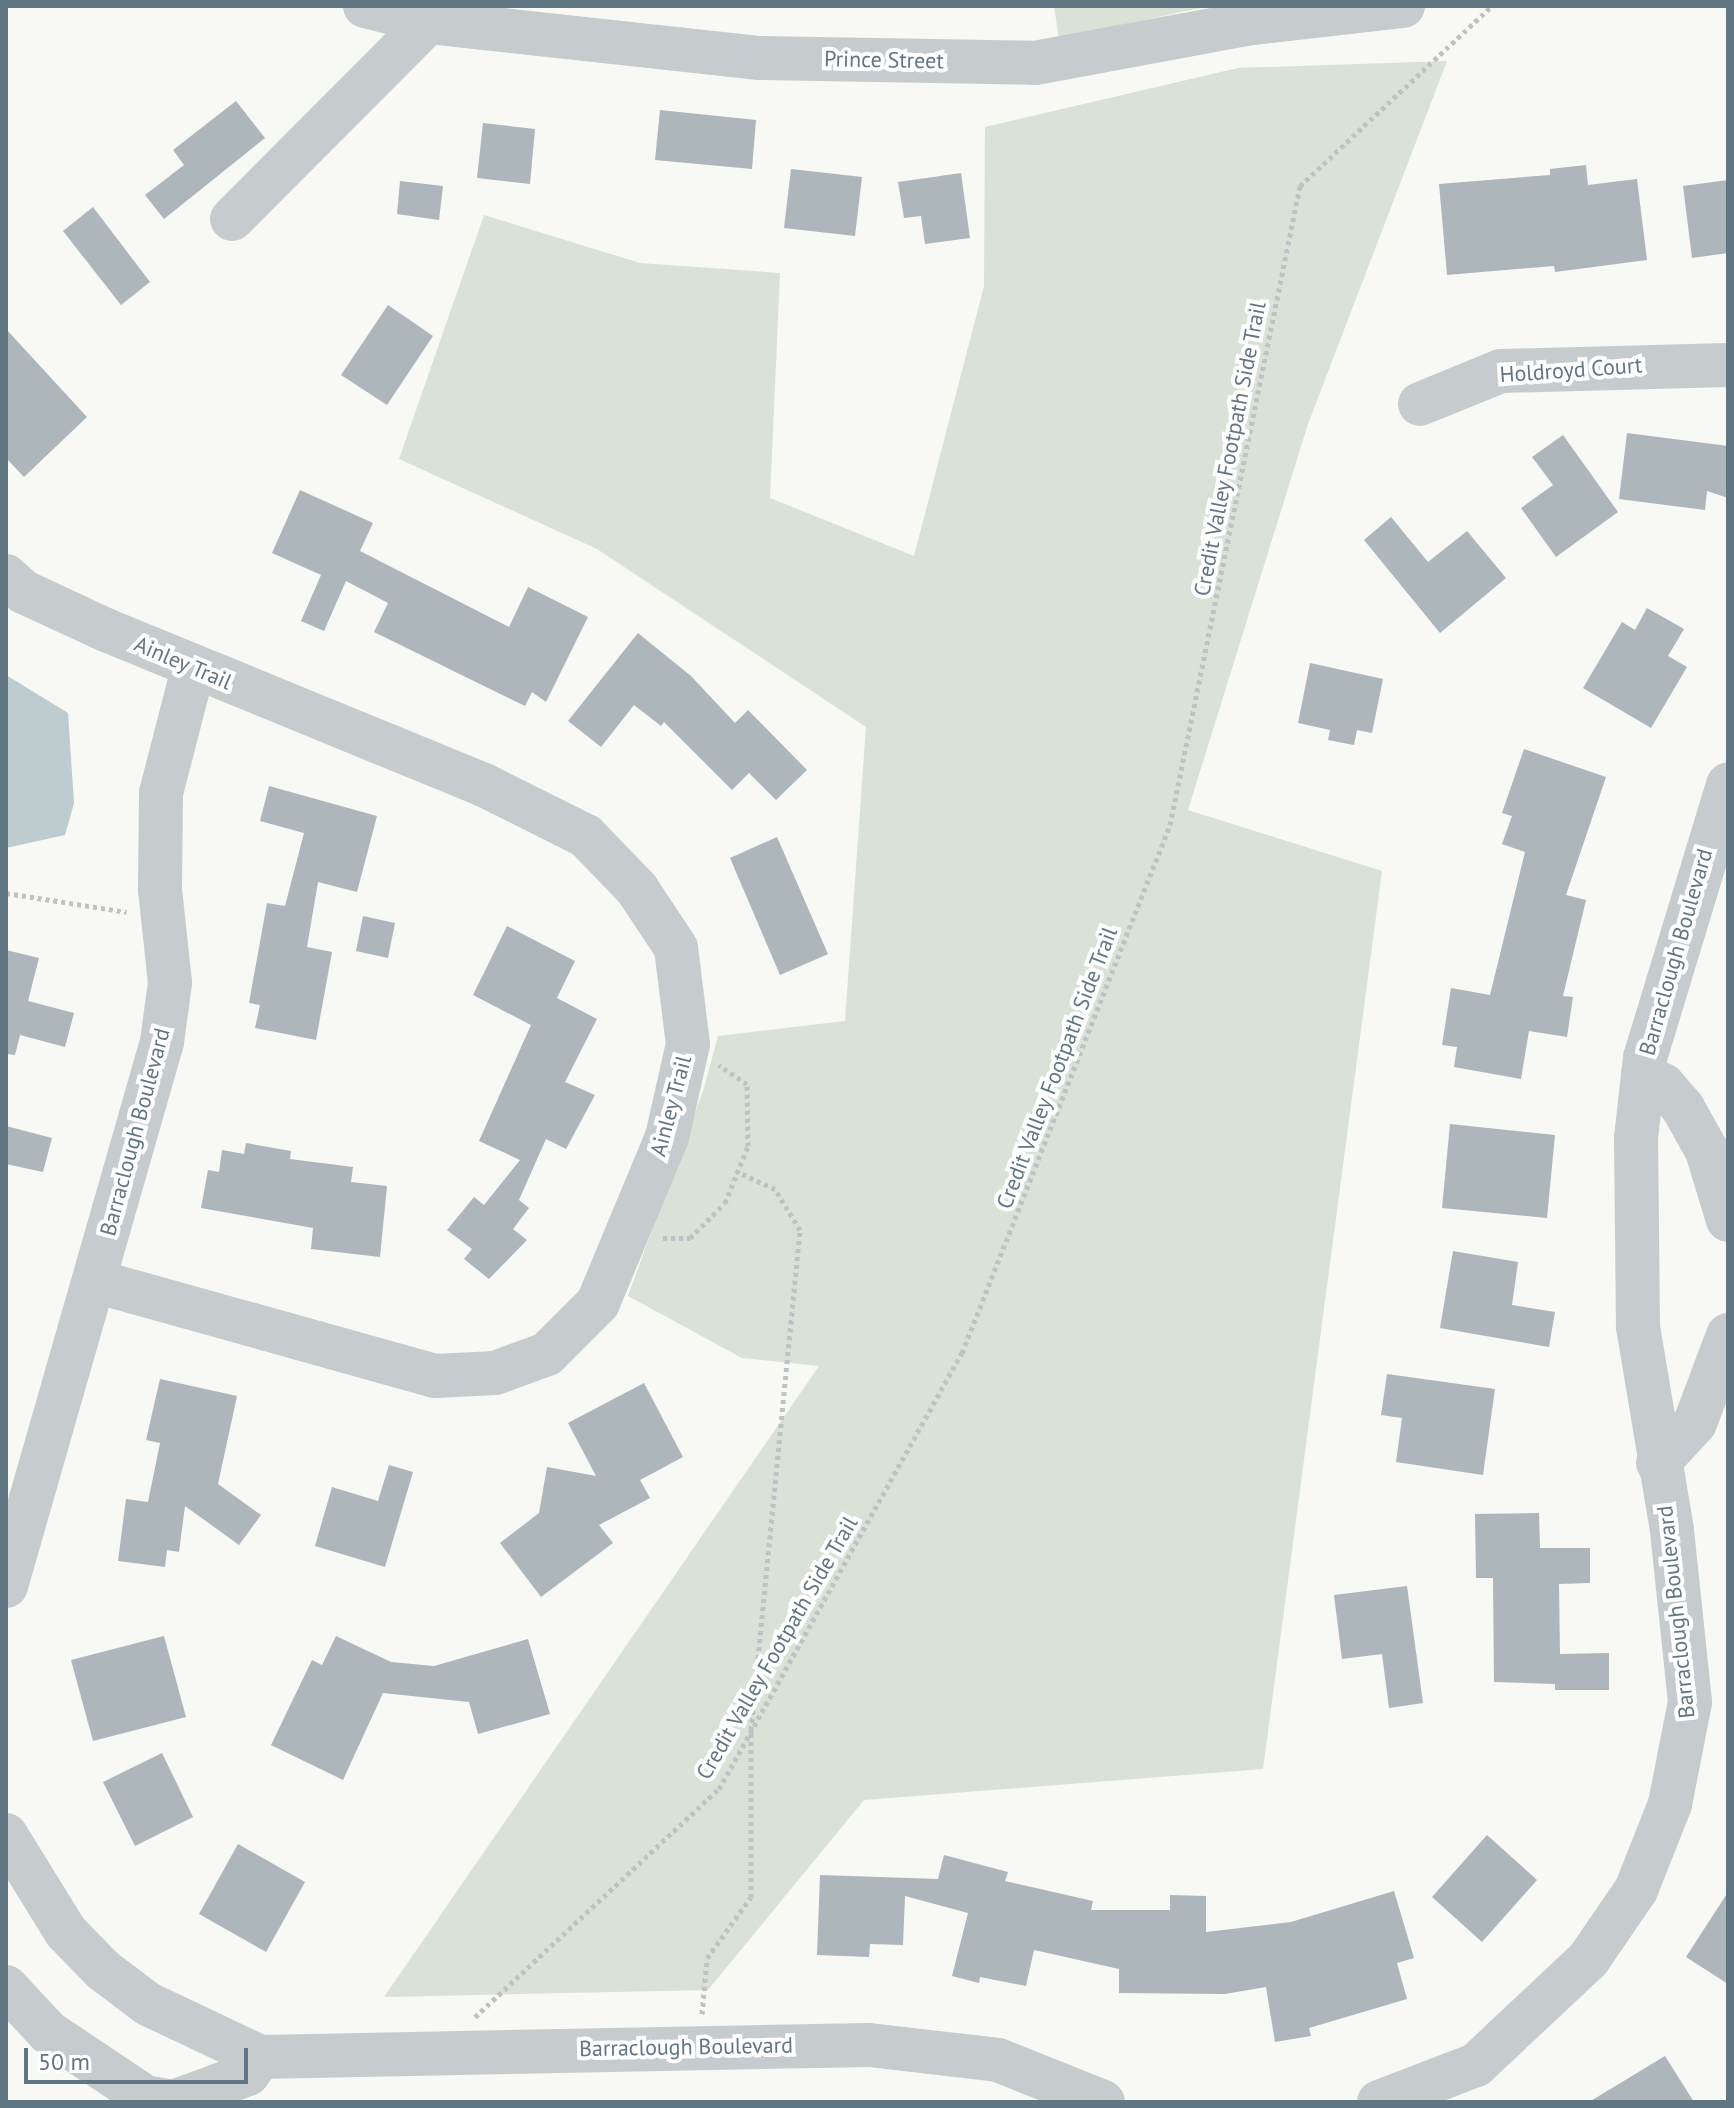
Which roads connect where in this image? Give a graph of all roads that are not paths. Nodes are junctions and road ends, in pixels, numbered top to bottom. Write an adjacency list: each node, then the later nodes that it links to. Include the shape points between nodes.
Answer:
1 (365, 6): 4 (street, Prince Street)
2 (1403, 6): 3 (street, Prince Street)
3 (1244, 15): 4 (street, Prince Street, via 1035,63 760,58)
4 (428, 22): 5 (street)
5 (232, 219)
6 (1728, 365): 7 (street, Holdroyd Court, via 1501,371)
7 (1420, 404)
8 (6, 576): 9 (street, Ainley Trail, via 24,592)
9 (193, 669): 13 (street, Barraclough Boulevard, via 161,793 170,983 162,1042); 13 (street, Ainley Trail, via 484,785 586,836 637,889 676,948 687,1049 667,1137 598,1303 547,1354 495,1373 435,1376)
10 (1728, 784): 11 (street, Barraclough Boulevard, via 1703,853)
11 (1643, 1075): 12 (street, Barraclough Boulevard, via 1663,1085 1683,1108 1707,1151); 15 (street, Barraclough Boulevard, via 1636,1138 1638,1326)
12 (1728, 1220)
13 (95, 1281): 16 (street, Barraclough Boulevard)
14 (1728, 1335): 15 (street, via 1695,1423)
15 (1658, 1463): 21 (street, Barraclough Boulevard, via 1672,1530 1690,1702 1670,1804 1636,1890 1588,1960 1476,2065)
16 (6, 1586)
17 (6, 1835): 19 (street, Barraclough Boulevard, via 66,1932 103,1970 148,2004)
18 (6, 1987): 19 (street, via 48,2032 145,2097 173,2102 248,2074)
19 (260, 2057): 20 (street, Barraclough Boulevard, via 869,2045 998,2060)
20 (1103, 2102)
21 (1379, 2102)

